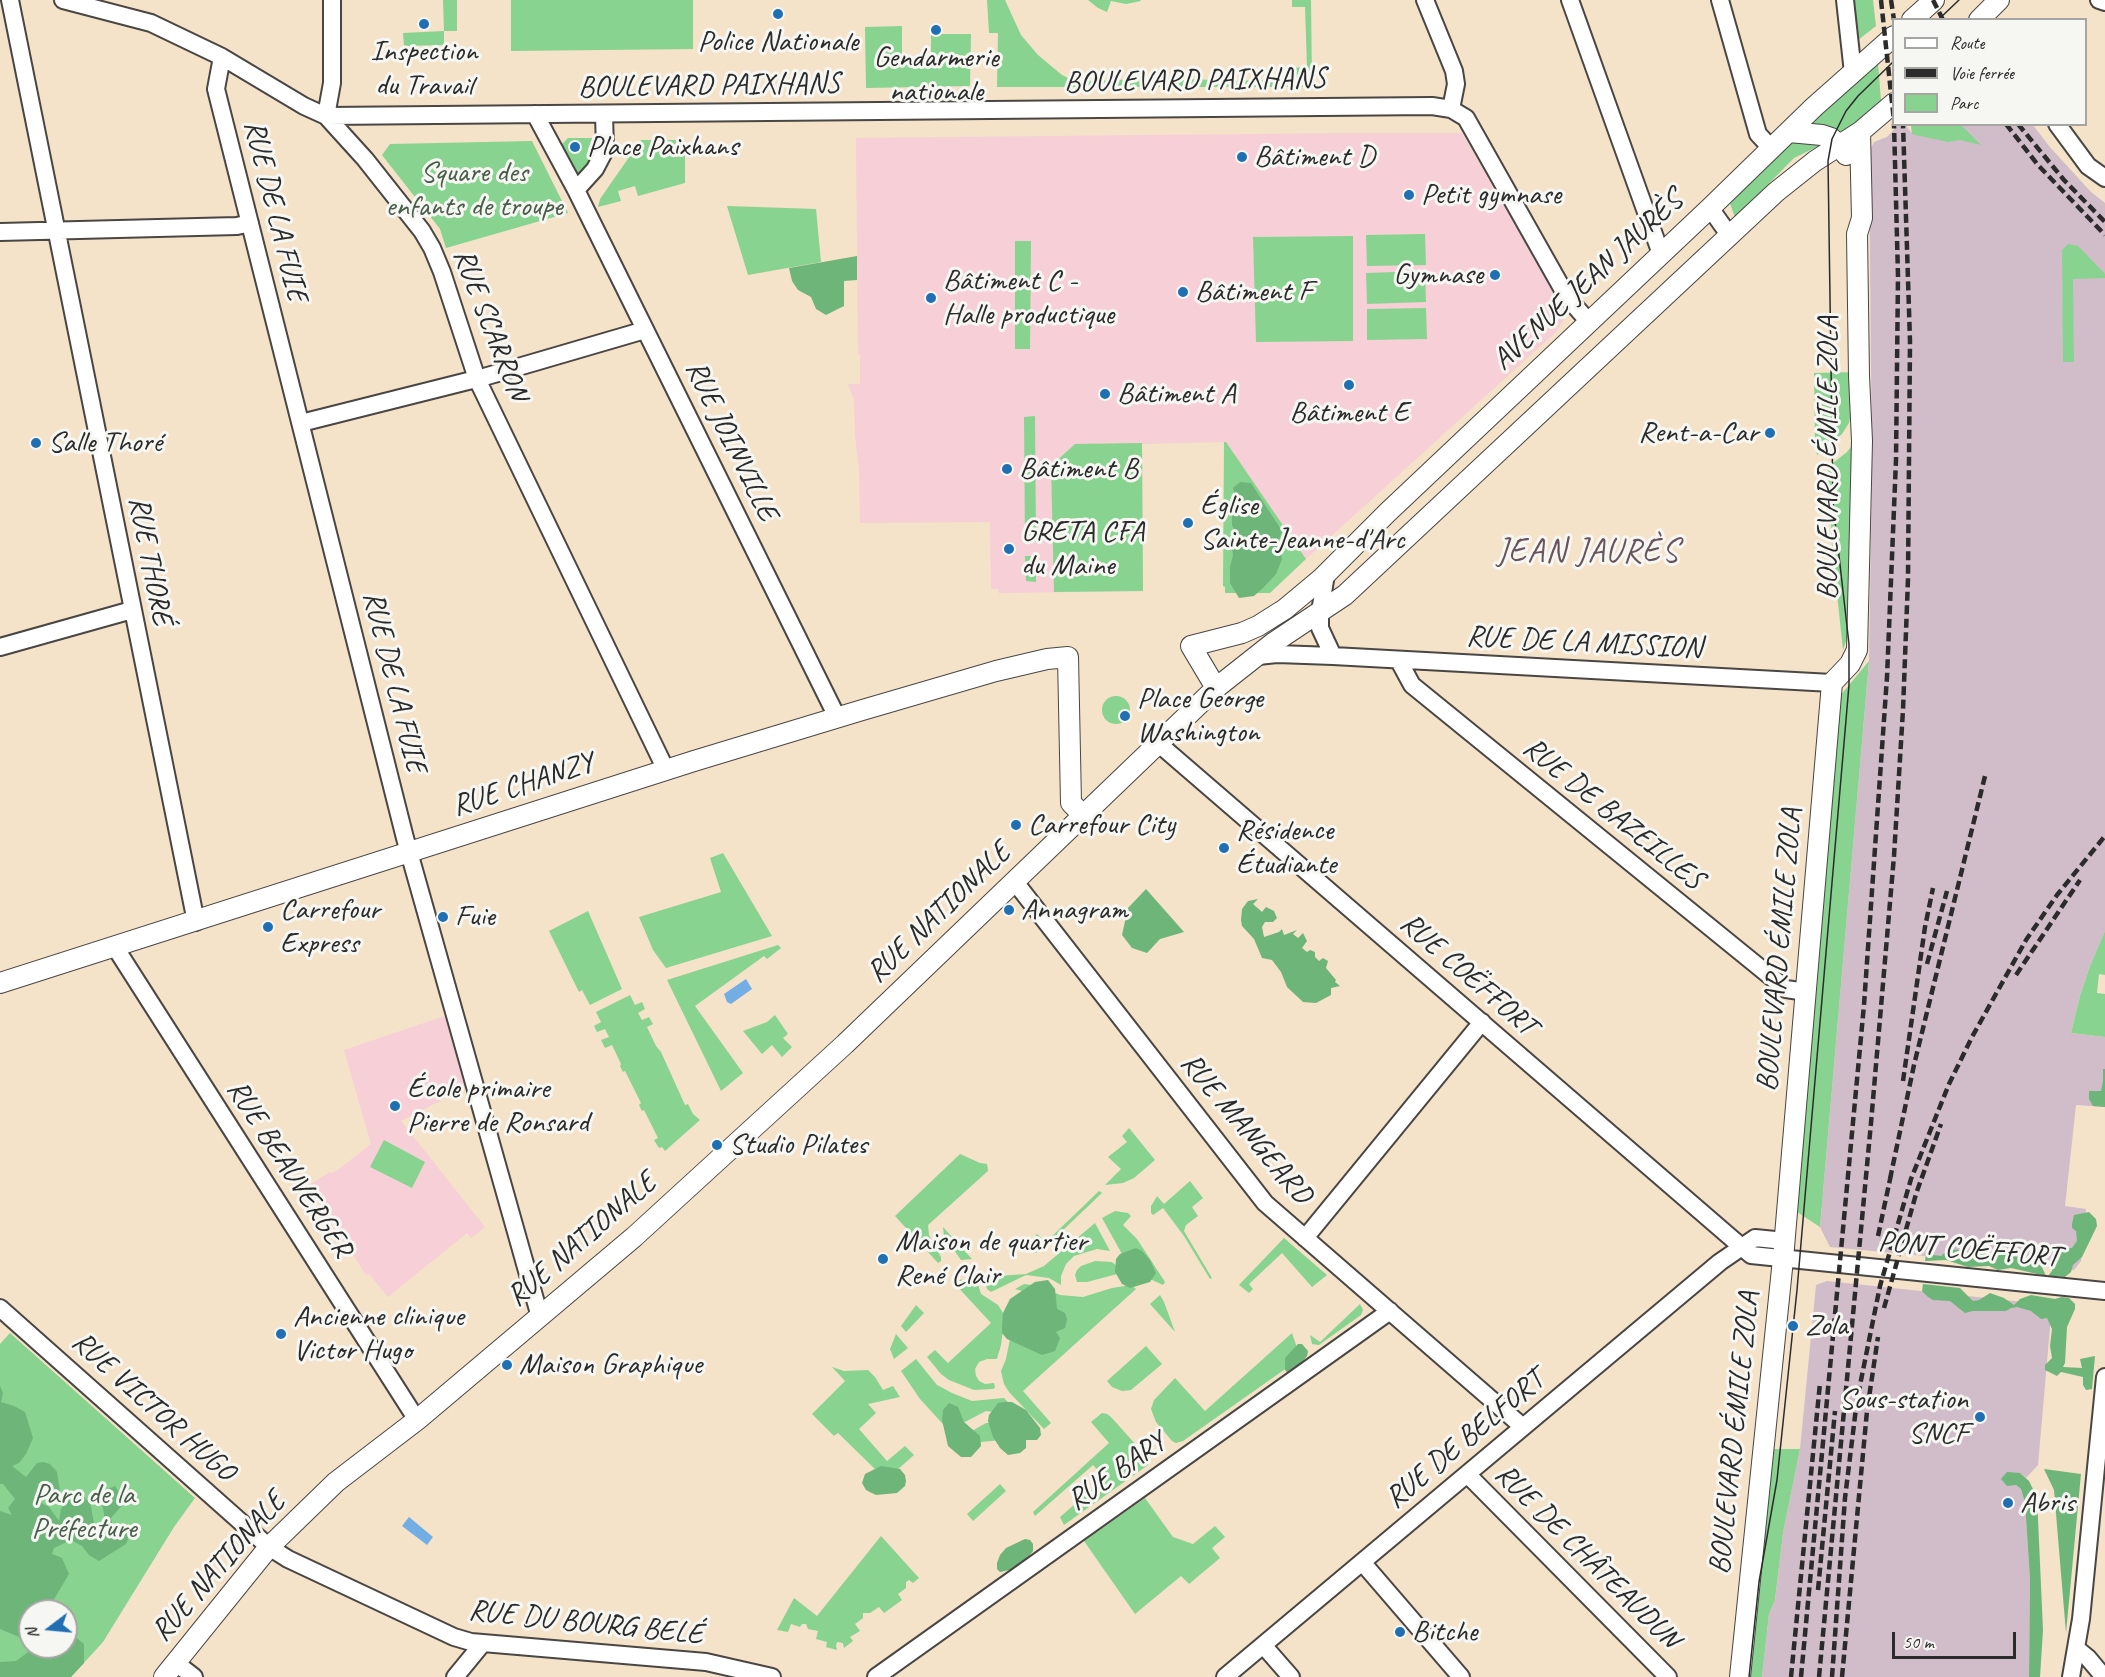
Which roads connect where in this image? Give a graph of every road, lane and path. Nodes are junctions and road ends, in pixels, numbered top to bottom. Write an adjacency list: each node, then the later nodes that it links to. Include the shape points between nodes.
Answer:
1 (10, 0): 31 (street, RUE THORÉ)
2 (63, 0): 15 (street, RUE SCARRON, via 151,23)
3 (332, 0): 21 (street, via 332,83)
4 (1425, 0): 18 (street, via 1454,71 1456,84)
5 (1570, 0): 35 (street)
6 (1720, 0): 26 (street, via 1758,134)
7 (1845, 0): 16 (street)
8 (1934, 0): 12 (main road)
9 (1999, 0): 13 (main road)
10 (2099, 0): 11 (street)
11 (2105, 2)
12 (1914, 18)
13 (1981, 18)
14 (1892, 37): 16 (main road, AVENUE JEAN JAURÈS)
15 (222, 57): 21 (street, RUE SCARRON); 30 (street, RUE DE LA FUIE, via 216,89)
16 (1853, 73): 23 (main road, AVENUE JEAN JAURÈS)
17 (1892, 104): 24 (main road)
18 (1451, 109): 20 (street, BOULEVARD PAIXHANS, via 1432,106); 36 (street, via 1466,118 1567,297)
19 (535, 114): 20 (street, BOULEVARD PAIXHANS); 21 (street, BOULEVARD PAIXHANS); 28 (street)
20 (604, 114): 28 (street, via 605,150 595,169)
21 (326, 117): 38 (street, RUE SCARRON, via 365,159 432,248)
22 (2058, 126): 27 (street, via 2088,166)
23 (1790, 132): 25 (main road, via 1822,135); 26 (main road, AVENUE JEAN JAURÈS)
24 (1860, 132): 25 (main road); 34 (main road, BOULEVARD ÉMILE ZOLA, via 1862,218)
25 (1840, 146): 33 (main road, via 1798,173); 34 (main road, BOULEVARD ÉMILE ZOLA, via 1849,162 1851,219)
26 (1771, 148): 29 (main road, AVENUE JEAN JAURÈS)
27 (2105, 178)
28 (576, 190): 37 (street, RUE JOINVILLE)
29 (1710, 208): 33 (street); 35 (main road, AVENUE JEAN JAURÈS)
30 (250, 224): 31 (street); 39 (street, RUE DE LA FUIE)
31 (56, 231): 32 (street); 41 (street, RUE THORÉ)
32 (0, 232)
33 (1728, 234): 42 (main road, via 1617,343 1345,595)
34 (1857, 234): 47 (main road, BOULEVARD ÉMILE ZOLA, via 1862,441 1857,650)
35 (1661, 254): 36 (main road, AVENUE JEAN JAURÈS)
36 (1588, 321): 40 (main road, AVENUE JEAN JAURÈS)
37 (645, 330): 38 (street); 49 (street, RUE JOINVILLE)
38 (477, 379): 39 (street); 51 (street, RUE SCARRON)
39 (301, 423): 53 (street, RUE DE LA FUIE)
40 (1326, 574): 42 (street); 48 (main road, AVENUE JEAN JAURÈS, via 1273,618 1242,633 1191,646)
41 (132, 610): 43 (street); 55 (street, RUE THORÉ)
42 (1320, 612): 44 (main road); 45 (street, via 1320,628)
43 (0, 647)
44 (1258, 656): 45 (street, RUE DE LA MISSION); 48 (main road)
45 (1333, 656): 46 (street, RUE DE LA MISSION)
46 (1399, 661): 47 (street, RUE DE LA MISSION); 58 (street, RUE DE BAZEILLES, via 1412,685 1786,990)
47 (1832, 683): 58 (main road, BOULEVARD ÉMILE ZOLA)
48 (1216, 688): 50 (main road)
49 (837, 717): 51 (main road, RUE CHANZY); 52 (main road, RUE CHANZY, via 996,671 1068,657 1071,803)
50 (1159, 744): 52 (main road); 59 (street, RUE COËFFORT)
51 (666, 770): 53 (main road, RUE CHANZY)
52 (1084, 816): 54 (main road, RUE NATIONALE)
53 (410, 854): 55 (main road, RUE CHANZY); 66 (street, RUE DE LA FUIE)
54 (1015, 882): 60 (street, RUE MANGEARD, via 1264,1203); 66 (main road, RUE NATIONALE, via 830,1058)
55 (196, 922): 56 (main road, RUE CHANZY)
56 (115, 947): 57 (main road, RUE CHANZY); 68 (street, RUE BEAUVERGER)
57 (0, 984)
58 (1806, 992): 62 (main road, BOULEVARD ÉMILE ZOLA)
59 (1482, 1022): 60 (street); 61 (street, RUE COËFFORT)
60 (1305, 1238): 65 (street, RUE MANGEARD)
61 (1742, 1247): 62 (street, RUE DE BELFORT, via 1755,1238); 69 (street, RUE DE BELFORT)
62 (1784, 1250): 63 (street, PONT COËFFORT, via 1828,1263); 87 (main road, BOULEVARD ÉMILE ZOLA)
63 (2105, 1291)
64 (0, 1308): 72 (street, RUE VICTOR HUGO)
65 (1390, 1311): 69 (street, RUE MANGEARD); 82 (street, RUE BARY)
66 (540, 1317): 68 (main road, RUE NATIONALE)
67 (2105, 1377): 71 (street)
68 (417, 1420): 72 (main road, RUE NATIONALE, via 336,1482)
69 (1523, 1427): 70 (street, RUE DE BELFORT)
70 (1467, 1474): 73 (street, RUE DE BELFORT); 86 (street, RUE DE CHÂTEAUDUN)
71 (2099, 1487): 76 (street)
72 (269, 1547): 74 (street, RUE DU BOURG BELÉ, via 454,1637); 77 (main road, RUE NATIONALE)
73 (1362, 1562): 75 (street, RUE DE BELFORT); 85 (street)
74 (483, 1643): 78 (street, RUE DU BOURG BELÉ, via 706,1662); 80 (street)
75 (1263, 1645): 83 (street, RUE DE BELFORT); 84 (street)
76 (2077, 1649): 88 (street); 89 (street)
77 (170, 1670): 79 (street)
78 (718, 1671): 81 (street, RUE DU BOURG BELÉ)
79 (194, 1677)
80 (455, 1677)
81 (772, 1677)
82 (876, 1677)
83 (1225, 1677)
84 (1291, 1677)
85 (1461, 1677)
86 (1668, 1677)
87 (1740, 1677)
88 (2071, 1677)
89 (2104, 1677)

